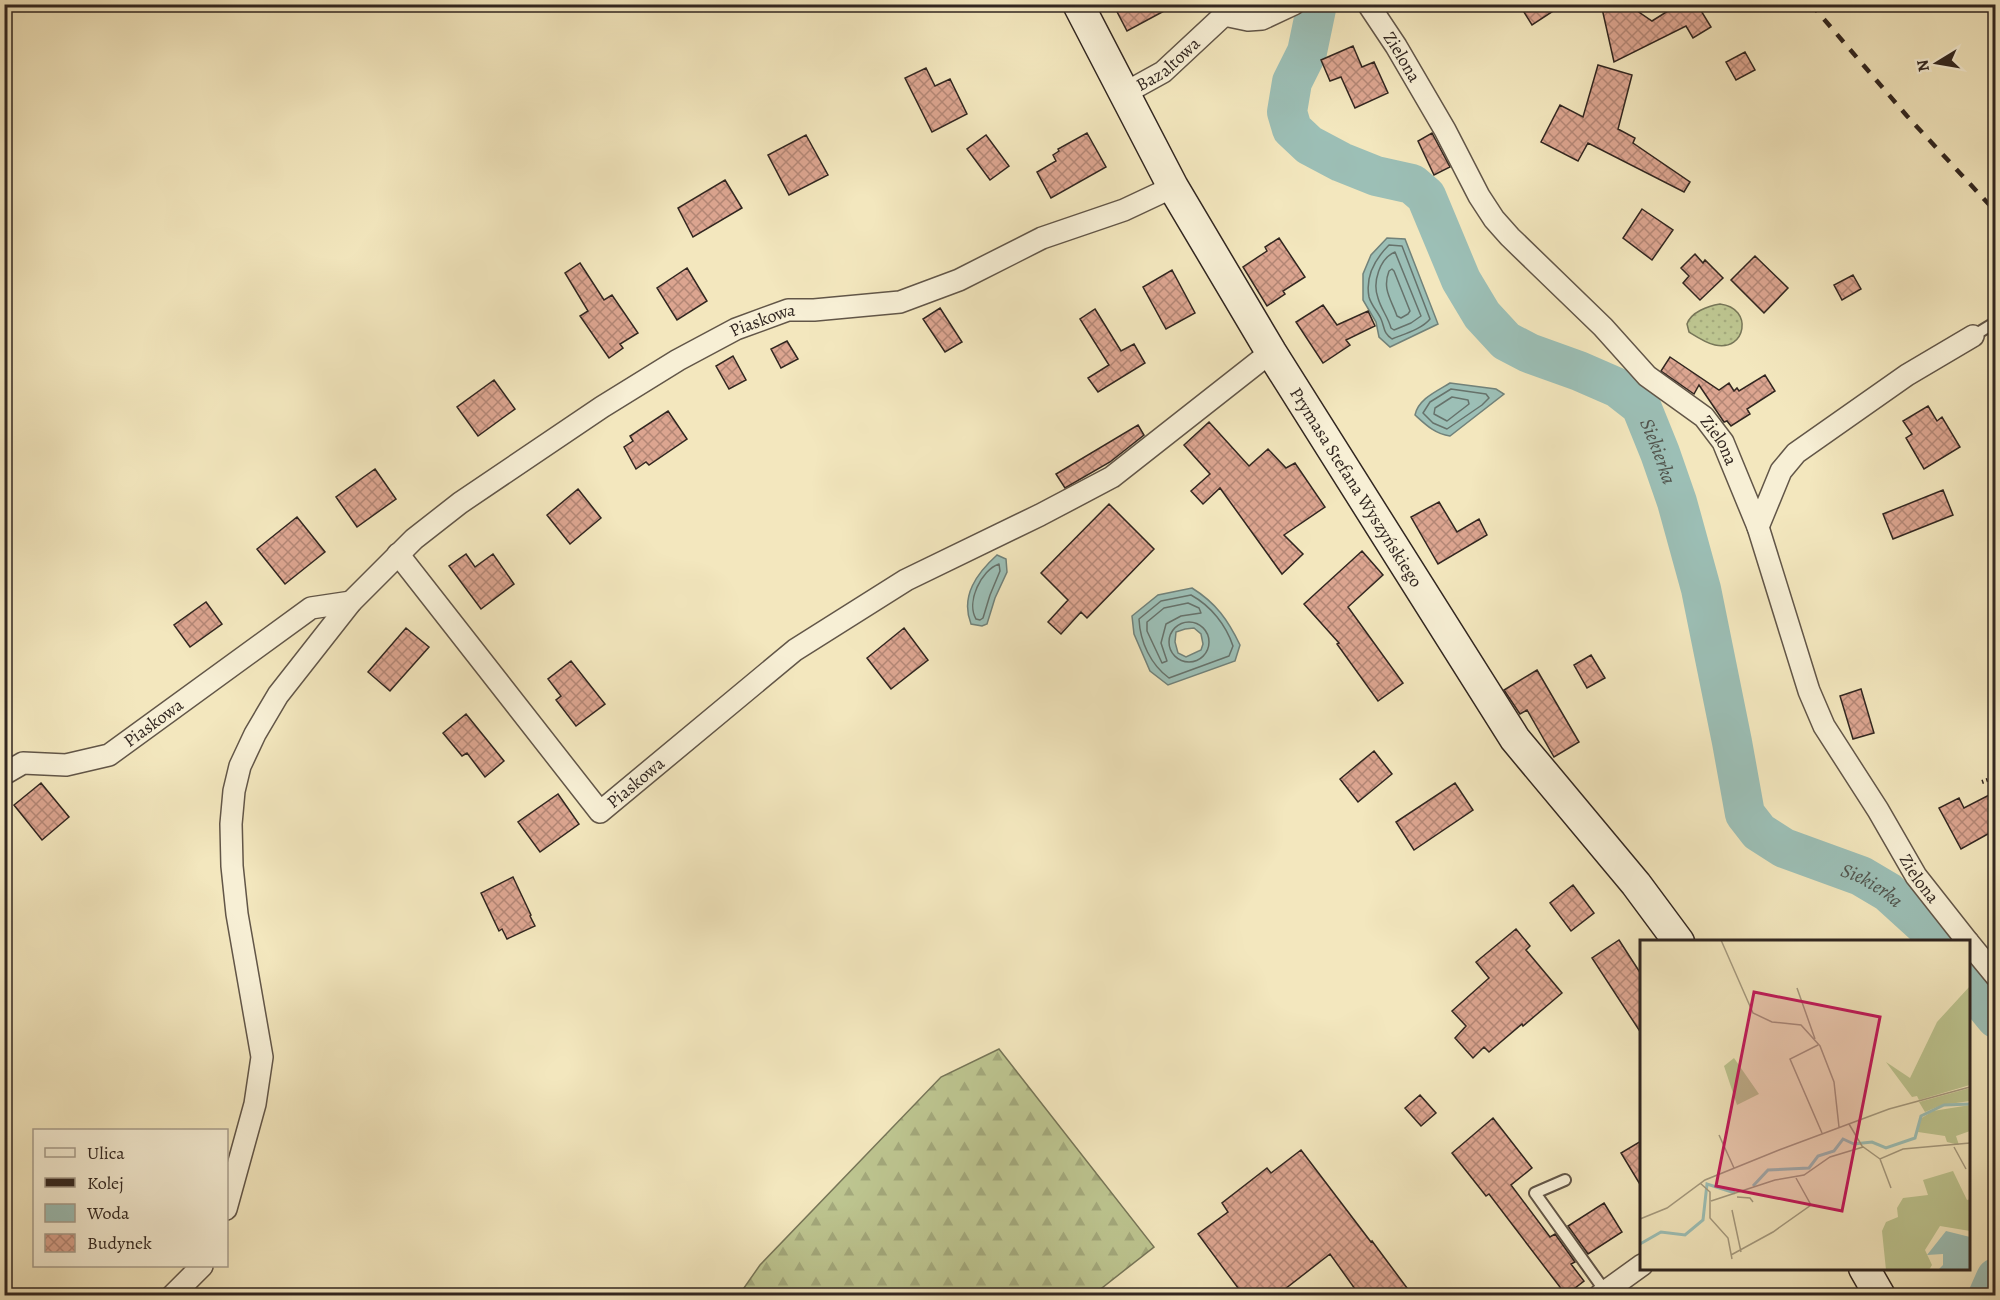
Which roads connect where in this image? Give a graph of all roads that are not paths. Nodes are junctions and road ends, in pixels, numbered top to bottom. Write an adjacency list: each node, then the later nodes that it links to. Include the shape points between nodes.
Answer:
1 (1078, 4): 5 (main road, Prymasa Stefana Wyszyńskiego)
2 (1368, 4): 10 (street, Zielona, via 1494,219 1647,376 1696,410 1714,428 1728,452)
3 (1290, 6): 4 (street, via 1262,19 1248,20)
4 (1230, 10): 5 (street, Bazaltowa, via 1162,72)
5 (1125, 93): 6 (main road, Prymasa Stefana Wyszyńskiego)
6 (1173, 187): 9 (main road, Prymasa Stefana Wyszyńskiego); 11 (street, Piaskowa, via 1124,210 1042,238 959,280 900,302 788,310 736,329 678,360 538,449 460,503)
7 (1995, 322): 8 (lane)
8 (1973, 336): 10 (street, via 1907,375 1796,453 1778,477)
9 (1271, 352): 11 (street, Piaskowa, via 1112,477 906,580 795,650 600,812); 14 (main road, Prymasa Stefana Wyszyńskiego, via 1515,739)
10 (1758, 527): 15 (street, Zielona, via 1809,691 1824,726 1916,876)
11 (398, 555): 12 (street, Piaskowa)
12 (351, 602): 13 (street, Piaskowa, via 311,608 109,756 66,765 23,763); 19 (street, Piaskowa, via 278,695 240,766 234,791 232,866 237,914 262,1057 255,1104)
13 (4, 774)
14 (1678, 940)
15 (1966, 940)
16 (1970, 945): 17 (street, Zielona)
17 (1995, 976)
18 (1565, 1180): 23 (lane, via 1535,1193)
19 (228, 1202)
20 (1640, 1266): 23 (street)
21 (201, 1267): 24 (street)
22 (1865, 1270): 25 (main road)
23 (1602, 1293)
24 (172, 1296)
25 (1880, 1296)

